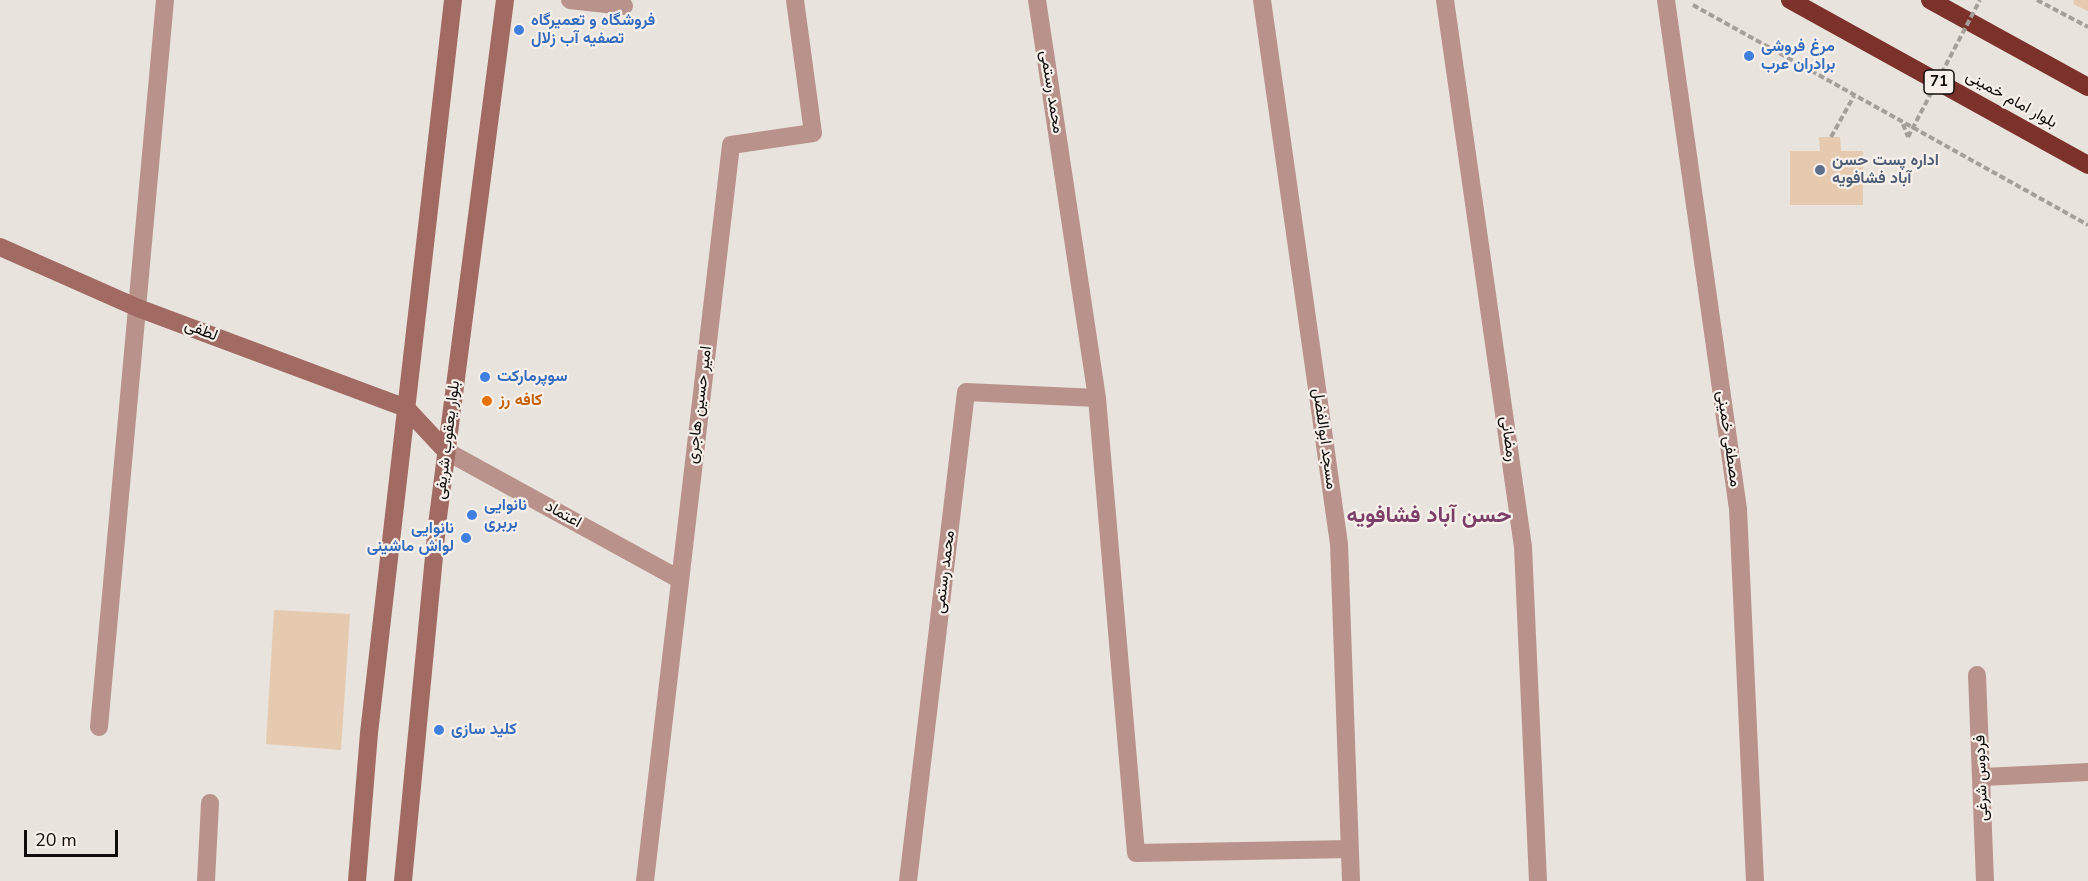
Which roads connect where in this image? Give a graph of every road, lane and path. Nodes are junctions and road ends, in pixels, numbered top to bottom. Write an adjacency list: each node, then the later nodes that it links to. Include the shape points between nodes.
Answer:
1 (165, 0): 24 (street)
2 (453, 0): 26 (main road)
3 (505, 0): 27 (main road, بلوار یعقوب شریفی)
4 (570, 0): 15 (street)
5 (795, 0): 28 (street, امیر حسین هاجری, via 813,133 731,145)
6 (1037, 0): 25 (street, محمد رستمی)
7 (1262, 0): 34 (street, مسجد ابوالفضل, via 1339,544)
8 (1445, 0): 41 (street, رمضانی, via 1523,547)
9 (1666, 0): 42 (street, مصطفی خمینی, via 1738,508)
10 (1684, 0): 18 (path)
11 (1790, 0): 21 (highway, بلوار امام خمینی / 71)
12 (1930, 0): 17 (highway)
13 (1980, 0): 19 (path, bridge, via 1908,137)
14 (2037, 0): 16 (path)
15 (624, 6)
16 (2088, 27)
17 (2088, 87)
18 (1854, 96): 19 (path); 20 (path)
19 (1903, 123): 22 (path)
20 (1831, 137)
21 (2088, 165)
22 (2088, 225)
23 (0, 247): 24 (main road, لطفی)
24 (138, 308): 26 (main road, لطفی); 30 (street)
25 (1096, 398): 34 (street, محمد رستمی, via 1136,853); 39 (street, محمد رستمی, via 966,392)
26 (406, 408): 27 (main road); 36 (main road, via 369,733)
27 (446, 452): 28 (street, اعتماد); 37 (main road, بلوار یعقوب شریفی)
28 (679, 579): 38 (street, امیر حسین هاجری)
29 (1977, 675): 32 (street, فردوس شرغی)
30 (99, 727)
31 (2088, 772): 32 (street)
32 (1983, 777): 43 (street, فردوس شرغی)
33 (210, 803): 35 (street)
34 (1350, 849): 40 (street, مسجد ابوالفضل)
35 (206, 881)
36 (357, 881)
37 (403, 881)
38 (645, 881)
39 (908, 881)
40 (1351, 881)
41 (1538, 881)
42 (1755, 881)
43 (1985, 881)

